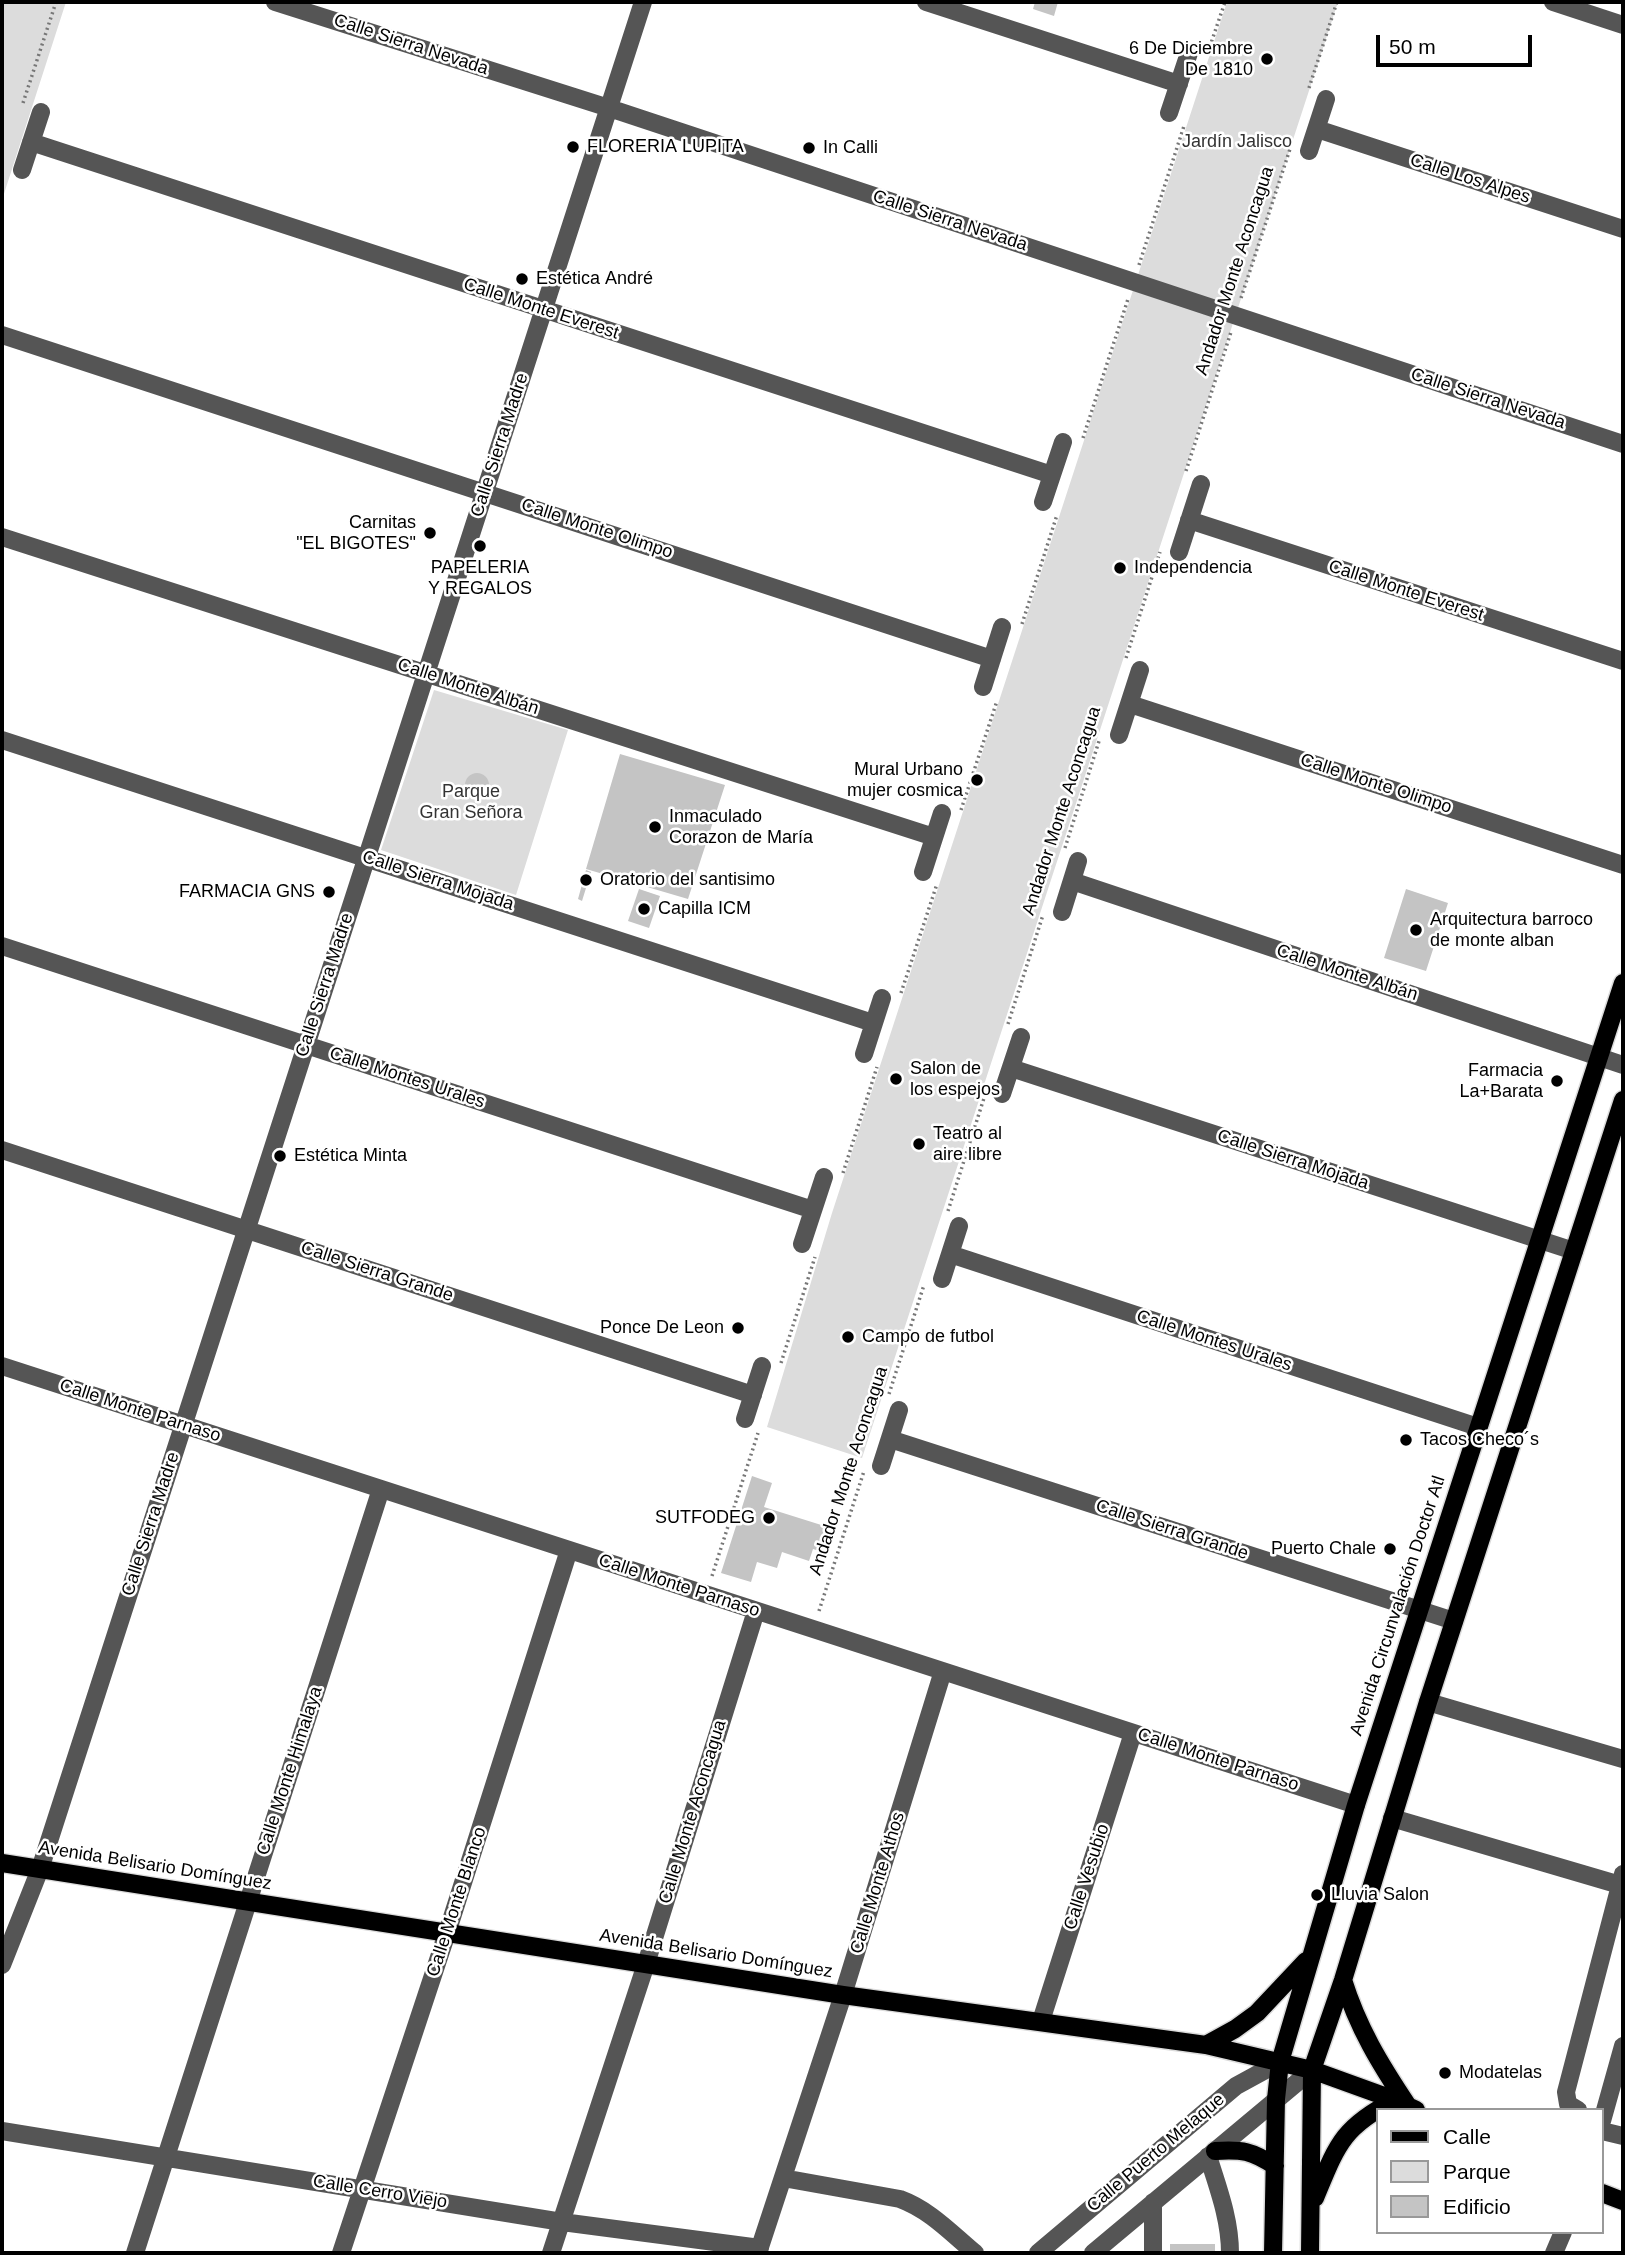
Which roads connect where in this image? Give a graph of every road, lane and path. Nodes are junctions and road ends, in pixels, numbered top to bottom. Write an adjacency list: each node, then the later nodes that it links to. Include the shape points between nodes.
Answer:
1 (56, 2): 14 (path)
2 (275, 2): 15 (street, Calle Sierra Nevada)
3 (643, 2): 15 (street, Calle Sierra Madre)
4 (926, 2): 11 (street)
5 (1225, 2): 10 (path)
6 (1337, 2): 12 (path)
7 (1553, 2): 8 (street)
8 (1623, 24)
9 (1189, 53): 11 (street)
10 (1207, 55)
11 (1179, 84): 17 (street)
12 (1307, 93)
13 (1326, 99): 19 (street)
14 (23, 105)
15 (609, 108): 25 (street, Calle Sierra Nevada); 26 (street, Calle Sierra Madre)
16 (41, 111): 20 (street)
17 (1169, 113)
18 (1186, 121): 25 (path)
19 (1317, 129): 22 (street); 24 (street, Calle Los Alpes)
20 (31, 142): 23 (street); 26 (street, Calle Monte Everest)
21 (1290, 146): 27 (path, Andador Monte Aconcagua)
22 (1309, 151)
23 (22, 170)
24 (1623, 229)
25 (1134, 281): 27 (street, Calle Sierra Nevada); 29 (path)
26 (544, 309): 32 (street, Calle Monte Everest); 35 (street, Calle Sierra Madre)
27 (1236, 316): 31 (street, Calle Sierra Nevada); 33 (path, Andador Monte Aconcagua)
28 (2, 335): 35 (street, Calle Monte Olimpo)
29 (1082, 440)
30 (1063, 442): 32 (street)
31 (1623, 444)
32 (1052, 475): 36 (street)
33 (1184, 475)
34 (1201, 484): 37 (street)
35 (485, 493): 43 (street, Calle Monte Olimpo); 46 (street, Calle Sierra Madre)
36 (1051, 504): 41 (path)
37 (1189, 520): 40 (street); 44 (street, Calle Monte Everest)
38 (2, 537): 46 (street, Calle Monte Albán)
39 (1163, 541): 45 (path)
40 (1179, 552)
41 (1021, 626)
42 (1002, 627): 43 (street)
43 (992, 659): 47 (street)
44 (1623, 662)
45 (1132, 666): 48 (street)
46 (426, 673): 53 (street, Calle Monte Albán); 54 (street, Calle Sierra Madre)
47 (991, 690): 51 (path)
48 (1130, 704): 49 (street); 56 (street, Calle Monte Olimpo)
49 (1111, 731): 55 (path, Andador Monte Aconcagua)
50 (2, 740): 54 (street, Calle Sierra Mojada)
51 (961, 811)
52 (942, 813): 53 (street)
53 (934, 837): 57 (street)
54 (366, 858): 65 (street, Calle Sierra Mojada); 67 (street, Calle Sierra Madre)
55 (1069, 861): 58 (street)
56 (1623, 865)
57 (931, 875): 63 (path)
58 (1072, 881): 59 (street); 68 (street, Calle Monte Albán)
59 (1062, 912)
60 (1043, 914): 66 (path, Andador Monte Aconcagua)
61 (2, 946): 67 (street, Calle Montes Urales)
62 (1623, 983): 68 (main road, Avenida Circunvalación Doctor Atl)
63 (900, 997)
64 (882, 998): 65 (street)
65 (873, 1023): 69 (street)
66 (1013, 1035): 71 (street)
67 (306, 1045): 76 (street, Calle Montes Urales); 78 (street, Calle Sierra Madre)
68 (1599, 1057): 70 (street, Calle Monte Albán); 79 (main road, Avenida Circunvalación Doctor Atl)
69 (871, 1059): 75 (path)
70 (1623, 1065)
71 (1011, 1068): 72 (street); 79 (street, Calle Sierra Mojada)
72 (995, 1090): 77 (path)
73 (1623, 1100): 81 (main road)
74 (2, 1150): 78 (street, Calle Sierra Grande)
75 (832, 1179): 76 (street)
76 (813, 1210): 80 (street)
77 (952, 1222): 82 (street)
78 (246, 1230): 87 (street, Calle Sierra Grande); 90 (street, Calle Sierra Madre)
79 (1539, 1240): 81 (street, Calle Sierra Mojada); 91 (main road, Avenida Circunvalación Doctor Atl)
80 (810, 1246): 86 (path)
81 (1574, 1251): 99 (main road)
82 (950, 1254): 83 (street); 91 (street, Calle Montes Urales)
83 (942, 1279)
84 (924, 1285): 88 (path, Andador Monte Aconcagua)
85 (2, 1366): 90 (street, Calle Monte Parnaso)
86 (771, 1367): 87 (street)
87 (753, 1395): 89 (street)
88 (892, 1408): 92 (street)
89 (753, 1420): 96 (path)
90 (183, 1425): 94 (street, Calle Monte Parnaso); 108 (street, Calle Sierra Madre)
91 (1479, 1427): 97 (main road, Avenida Circunvalación Doctor Atl)
92 (890, 1439): 93 (street); 97 (street, Calle Sierra Grande)
93 (872, 1469): 100 (path, Andador Monte Aconcagua)
94 (381, 1489): 95 (street, Calle Monte Parnaso); 110 (street, Calle Monte Himalaya)
95 (569, 1550): 96 (street, Calle Monte Parnaso); 111 (street, Calle Monte Blanco)
96 (706, 1594): 98 (street, Calle Monte Parnaso)
97 (1419, 1610): 99 (street, Calle Sierra Grande); 105 (main road, Avenida Circunvalación Doctor Atl)
98 (756, 1611): 100 (street, Calle Monte Parnaso); 114 (street, Calle Monte Aconcagua)
99 (1454, 1621): 102 (main road)
100 (813, 1629): 101 (street, Calle Monte Parnaso)
101 (943, 1671): 103 (street, Calle Monte Parnaso); 117 (street, Calle Monte Athos)
102 (1428, 1702): 104 (street); 106 (main road)
103 (1133, 1733): 105 (street, Calle Monte Parnaso); 118 (street, Calle Vesubio)
104 (1623, 1759)
105 (1356, 1805): 113 (main road, Avenida Circunvalación Doctor Atl)
106 (1392, 1818): 109 (street); 116 (main road)
107 (2, 1863): 108 (main road, Avenida Belisario Domínguez)
108 (40, 1868): 110 (main road, Avenida Belisario Domínguez); 115 (street, Calle Sierra Madre)
109 (1622, 1879): 112 (street)
110 (248, 1902): 111 (main road, Avenida Belisario Domínguez); 132 (street, Calle Monte Himalaya)
111 (447, 1933): 114 (main road, Avenida Belisario Domínguez); 135 (street, Calle Monte Blanco)
112 (1615, 1941): 125 (street, via 1566,2092 1568,2104)
113 (1311, 1955): 119 (main road, via 1257,2013); 121 (main road, Avenida Circunvalación Doctor Atl)
114 (646, 1964): 117 (main road, Avenida Belisario Domínguez); 140 (street, Calle Monte Aconcagua)
115 (2, 1965)
116 (1343, 1980): 122 (main road); 124 (main road, via 1367,2042)
117 (843, 1995): 118 (main road, Avenida Belisario Domínguez); 134 (street, Calle Monte Athos)
118 (1041, 2021): 119 (main road, Avenida Belisario Domínguez)
119 (1206, 2045): 121 (main road, Avenida Belisario Domínguez)
120 (1623, 2046): 127 (street)
121 (1280, 2062): 122 (main road, Avenida Belisario Domínguez); 123 (main road, Avenida Circunvalación Doctor Atl); 147 (street, Calle Puerto Melaque, via 1236,2086)
122 (1312, 2070): 123 (street, Calle Puerto Melaque); 124 (main road, Avenida Belisario Domínguez); 139 (main road)
123 (1276, 2099): 131 (street, Calle Puerto Melaque); 133 (main road, Avenida Circunvalación Doctor Atl)
124 (1406, 2105)
125 (1575, 2108)
126 (1376, 2111): 139 (main road, via 1349,2130)
127 (1604, 2114)
128 (2, 2131): 132 (street, Calle Cerro Viejo)
129 (1604, 2131): 130 (street)
130 (1623, 2136)
131 (1212, 2153): 133 (main road, via 1247,2151); 137 (street, Calle Puerto Melaque); 150 (street)
132 (166, 2158): 135 (street, Calle Cerro Viejo); 143 (street, Calle Monte Himalaya)
133 (1275, 2166): 151 (main road, Avenida Circunvalación Doctor Atl)
134 (783, 2178): 142 (street, Calle Monte Athos); 146 (street, via 915,2204)
135 (362, 2189): 140 (street, Calle Cerro Viejo); 144 (street, Calle Monte Blanco)
136 (1604, 2194): 138 (main road)
137 (1153, 2202): 148 (street, Calle Puerto Melaque); 149 (street)
138 (1623, 2202)
139 (1310, 2207): 152 (main road)
140 (562, 2222): 142 (street, Calle Cerro Viejo); 145 (street, Calle Monte Aconcagua)
141 (1562, 2234): 153 (street)
142 (759, 2250)
143 (135, 2253)
144 (341, 2253)
145 (551, 2253)
146 (975, 2253)
147 (1038, 2253)
148 (1093, 2253)
149 (1153, 2253)
150 (1230, 2253)
151 (1273, 2253)
152 (1310, 2253)
153 (1554, 2253)

